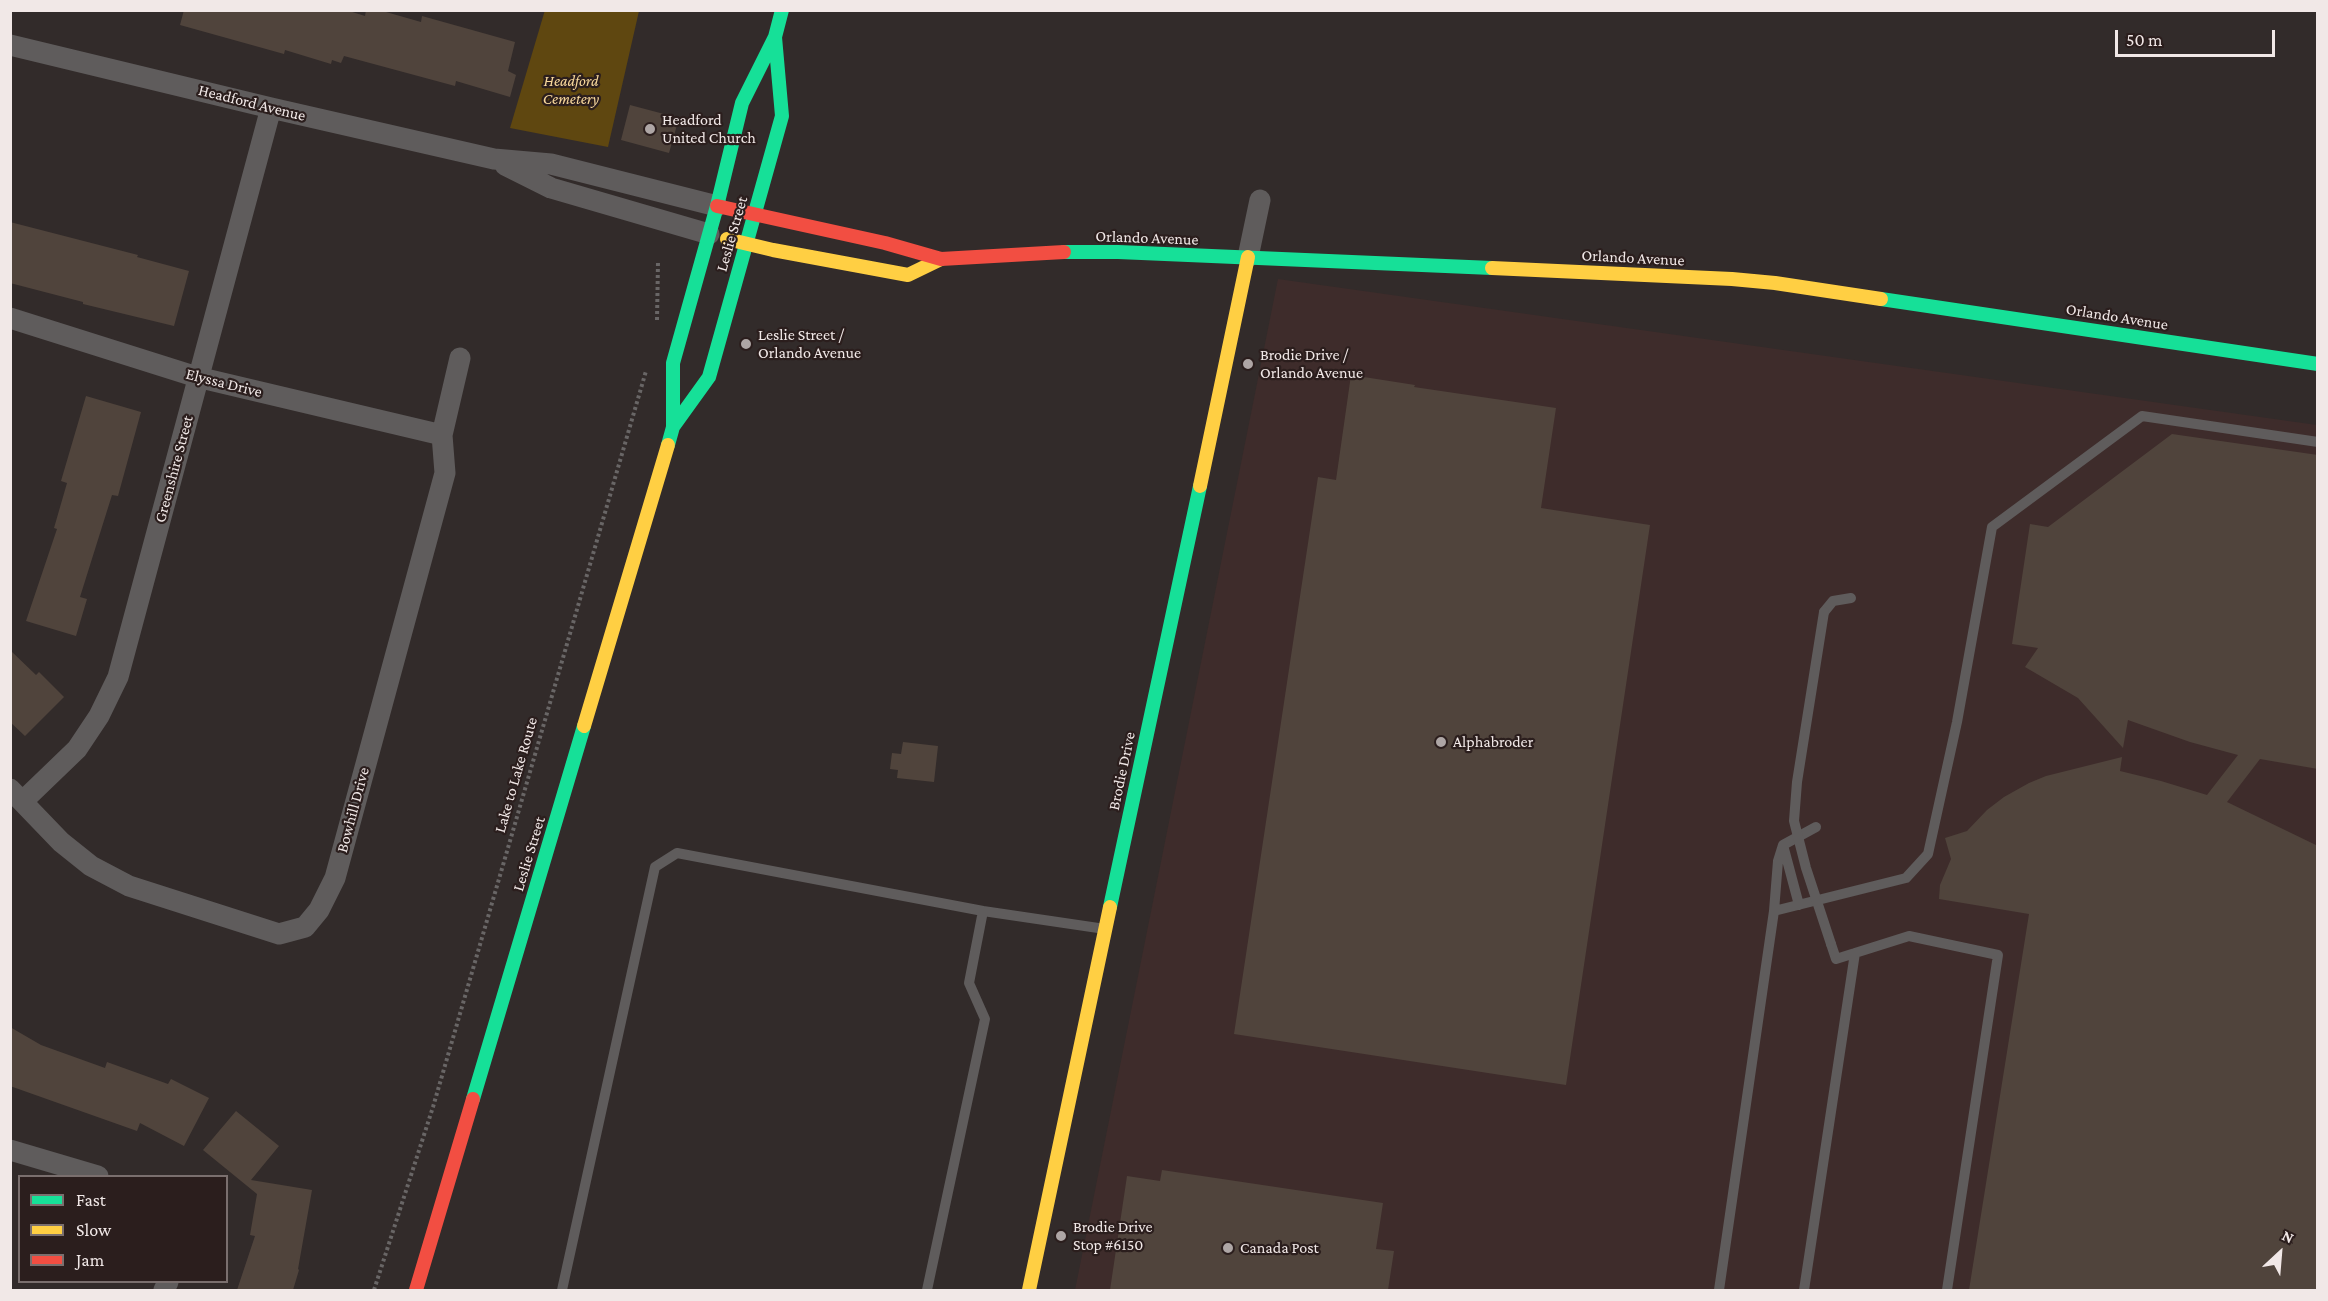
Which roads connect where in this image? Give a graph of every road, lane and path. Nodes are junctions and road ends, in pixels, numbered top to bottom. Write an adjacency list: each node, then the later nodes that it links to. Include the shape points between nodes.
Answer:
1 (782, 10): 2 (street, Leslie Street)
2 (776, 38): 7 (street, Leslie Street, via 742,103); 8 (street, Leslie Street, via 782,116)
3 (10, 45): 4 (street, Headford Avenue)
4 (271, 108): 5 (street, Headford Avenue); 19 (street, Greenshire Street)
5 (494, 159): 7 (street, Headford Avenue, via 551,164); 9 (street, Headford Avenue, via 551,188)
6 (1260, 200): 11 (street)
7 (717, 206): 8 (street, Headford Avenue); 9 (street, Leslie Street)
8 (755, 215): 10 (street, Leslie Street); 12 (street, Orlando Avenue)
9 (709, 234): 10 (street, Orlando Avenue); 20 (street, Leslie Street, via 674,363)
10 (747, 244): 12 (street, Orlando Avenue, via 908,275); 20 (street, Leslie Street, via 709,377)
11 (1248, 257): 12 (street, Orlando Avenue, via 1059,252); 17 (street, Orlando Avenue, via 1774,283); 30 (street, Brodie Drive)
12 (942, 259)
13 (658, 262): 15 (path)
14 (10, 318): 19 (street, Elyssa Drive)
15 (657, 331)
16 (460, 358): 21 (street, Bowhill Drive)
17 (2318, 364)
18 (647, 365): 34 (path, Lake to Lake Route, via 433,1107)
19 (197, 378): 21 (street, Elyssa Drive); 24 (street, Greenshire Street, via 118,677 99,716 77,748)
20 (673, 427): 35 (street, Leslie Street)
21 (442, 435): 24 (street, Bowhill Drive, via 445,473 334,878 319,910 305,927 279,934 129,886 91,866 61,842)
22 (2318, 442): 27 (lane, via 2142,416 1992,527 1957,722 1928,854 1906,878)
23 (1851, 598): 31 (lane, bridge, via 1833,601 1824,612 1794,821 1836,959)
24 (17, 795)
25 (1816, 827): 26 (lane)
26 (1783, 845): 27 (lane); 29 (lane)
27 (1799, 905): 29 (lane)
28 (983, 911): 30 (lane); 36 (lane, via 677,854 655,867); 37 (lane, via 969,983 985,1019)
29 (1774, 911): 39 (lane)
30 (1105, 929): 38 (street, Brodie Drive)
31 (1855, 953): 40 (lane); 41 (lane, via 1909,936 1998,955)
32 (10, 1150): 33 (street)
33 (95, 1175)
34 (374, 1290)
35 (416, 1290)
36 (562, 1290)
37 (927, 1290)
38 (1029, 1290)
39 (1719, 1290)
40 (1804, 1290)
41 (1947, 1290)

